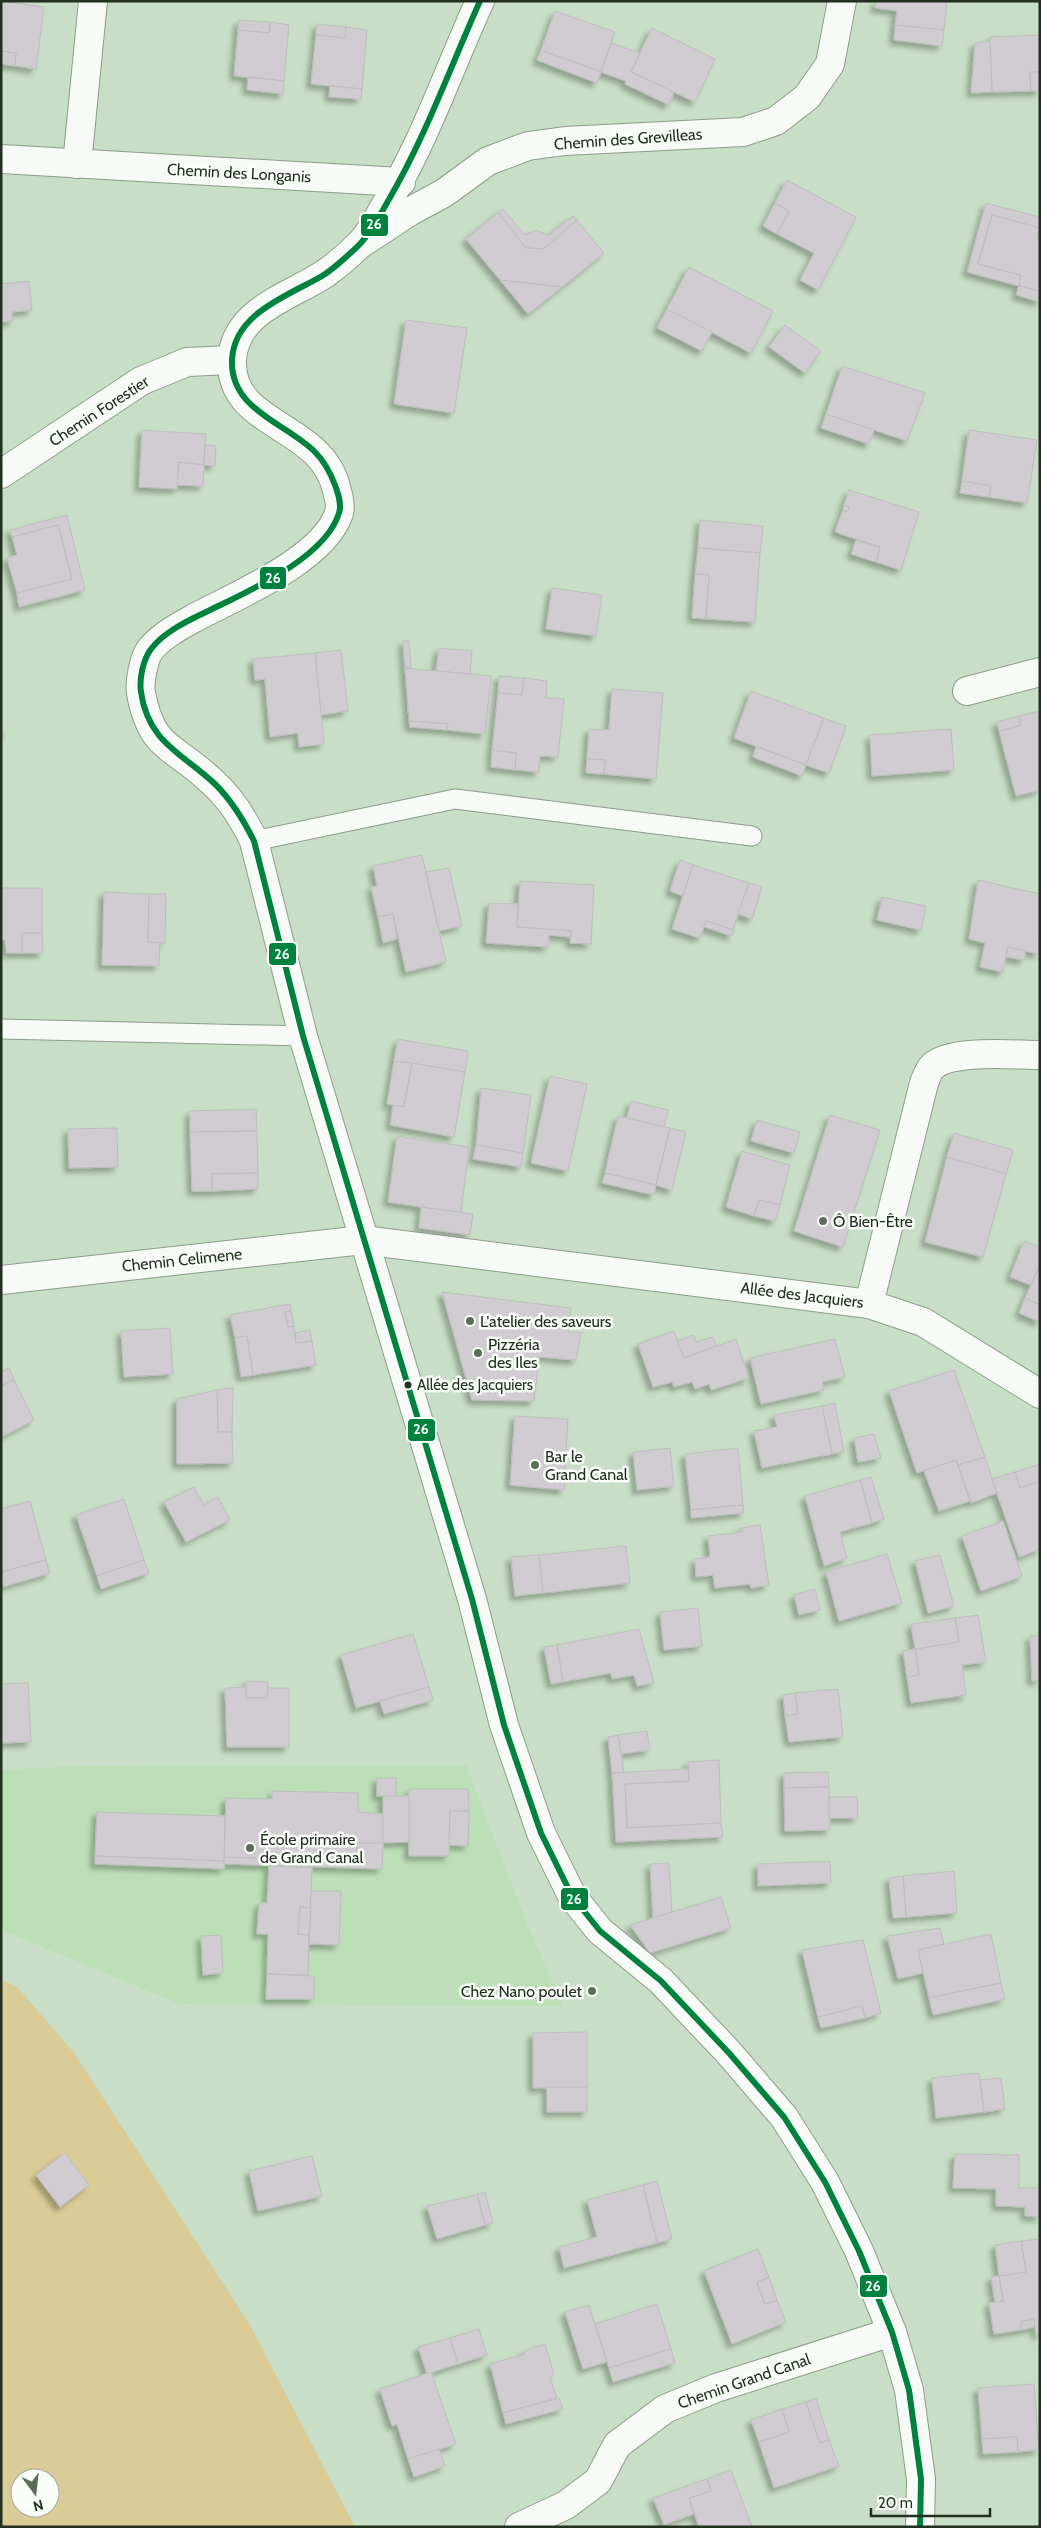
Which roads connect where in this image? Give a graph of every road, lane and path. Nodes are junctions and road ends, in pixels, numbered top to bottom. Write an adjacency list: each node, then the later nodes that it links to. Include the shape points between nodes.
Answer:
1 (93, 1): 5 (street)
2 (480, 1): 6 (street)
3 (842, 1): 7 (street, Chemin des Grevilleas, via 830,64 807,97 776,121 743,132 565,141 528,146 488,161 444,193)
4 (1, 159): 5 (street, Chemin des Longanis)
5 (77, 164): 6 (street, Chemin des Longanis)
6 (400, 182): 7 (street)
7 (362, 242): 8 (street, via 326,273 258,312 239,332)
8 (232, 360): 9 (street, Chemin Forestier, via 187,362 141,381); 13 (street, via 234,378 244,399 264,418 309,445 327,464 341,510 330,533 304,557 171,631 148,652 139,687 145,717 158,739 226,795 243,818)
9 (1, 474)
10 (1040, 672): 11 (street)
11 (967, 691)
12 (752, 836): 13 (lane, via 455,799)
13 (254, 841): 15 (street)
14 (1, 1029): 15 (lane)
15 (303, 1036): 17 (street)
16 (1040, 1055): 19 (street, via 966,1056 947,1058 932,1066 924,1083)
17 (363, 1240): 18 (street, Chemin Celimene); 19 (street, Allée des Jacquiers); 21 (street, via 472,1599 504,1725 541,1833 572,1896 600,1932 661,1981 784,2117 825,2182 859,2251)
18 (1, 1280)
19 (869, 1304): 20 (street, Allée des Jacquiers, via 924,1322)
20 (1040, 1394)
21 (892, 2332): 22 (street, Chemin Grand Canal, via 716,2388 665,2409 617,2445 598,2481 566,2505); 23 (street, via 909,2390 921,2479)
22 (519, 2527)
23 (920, 2527)

